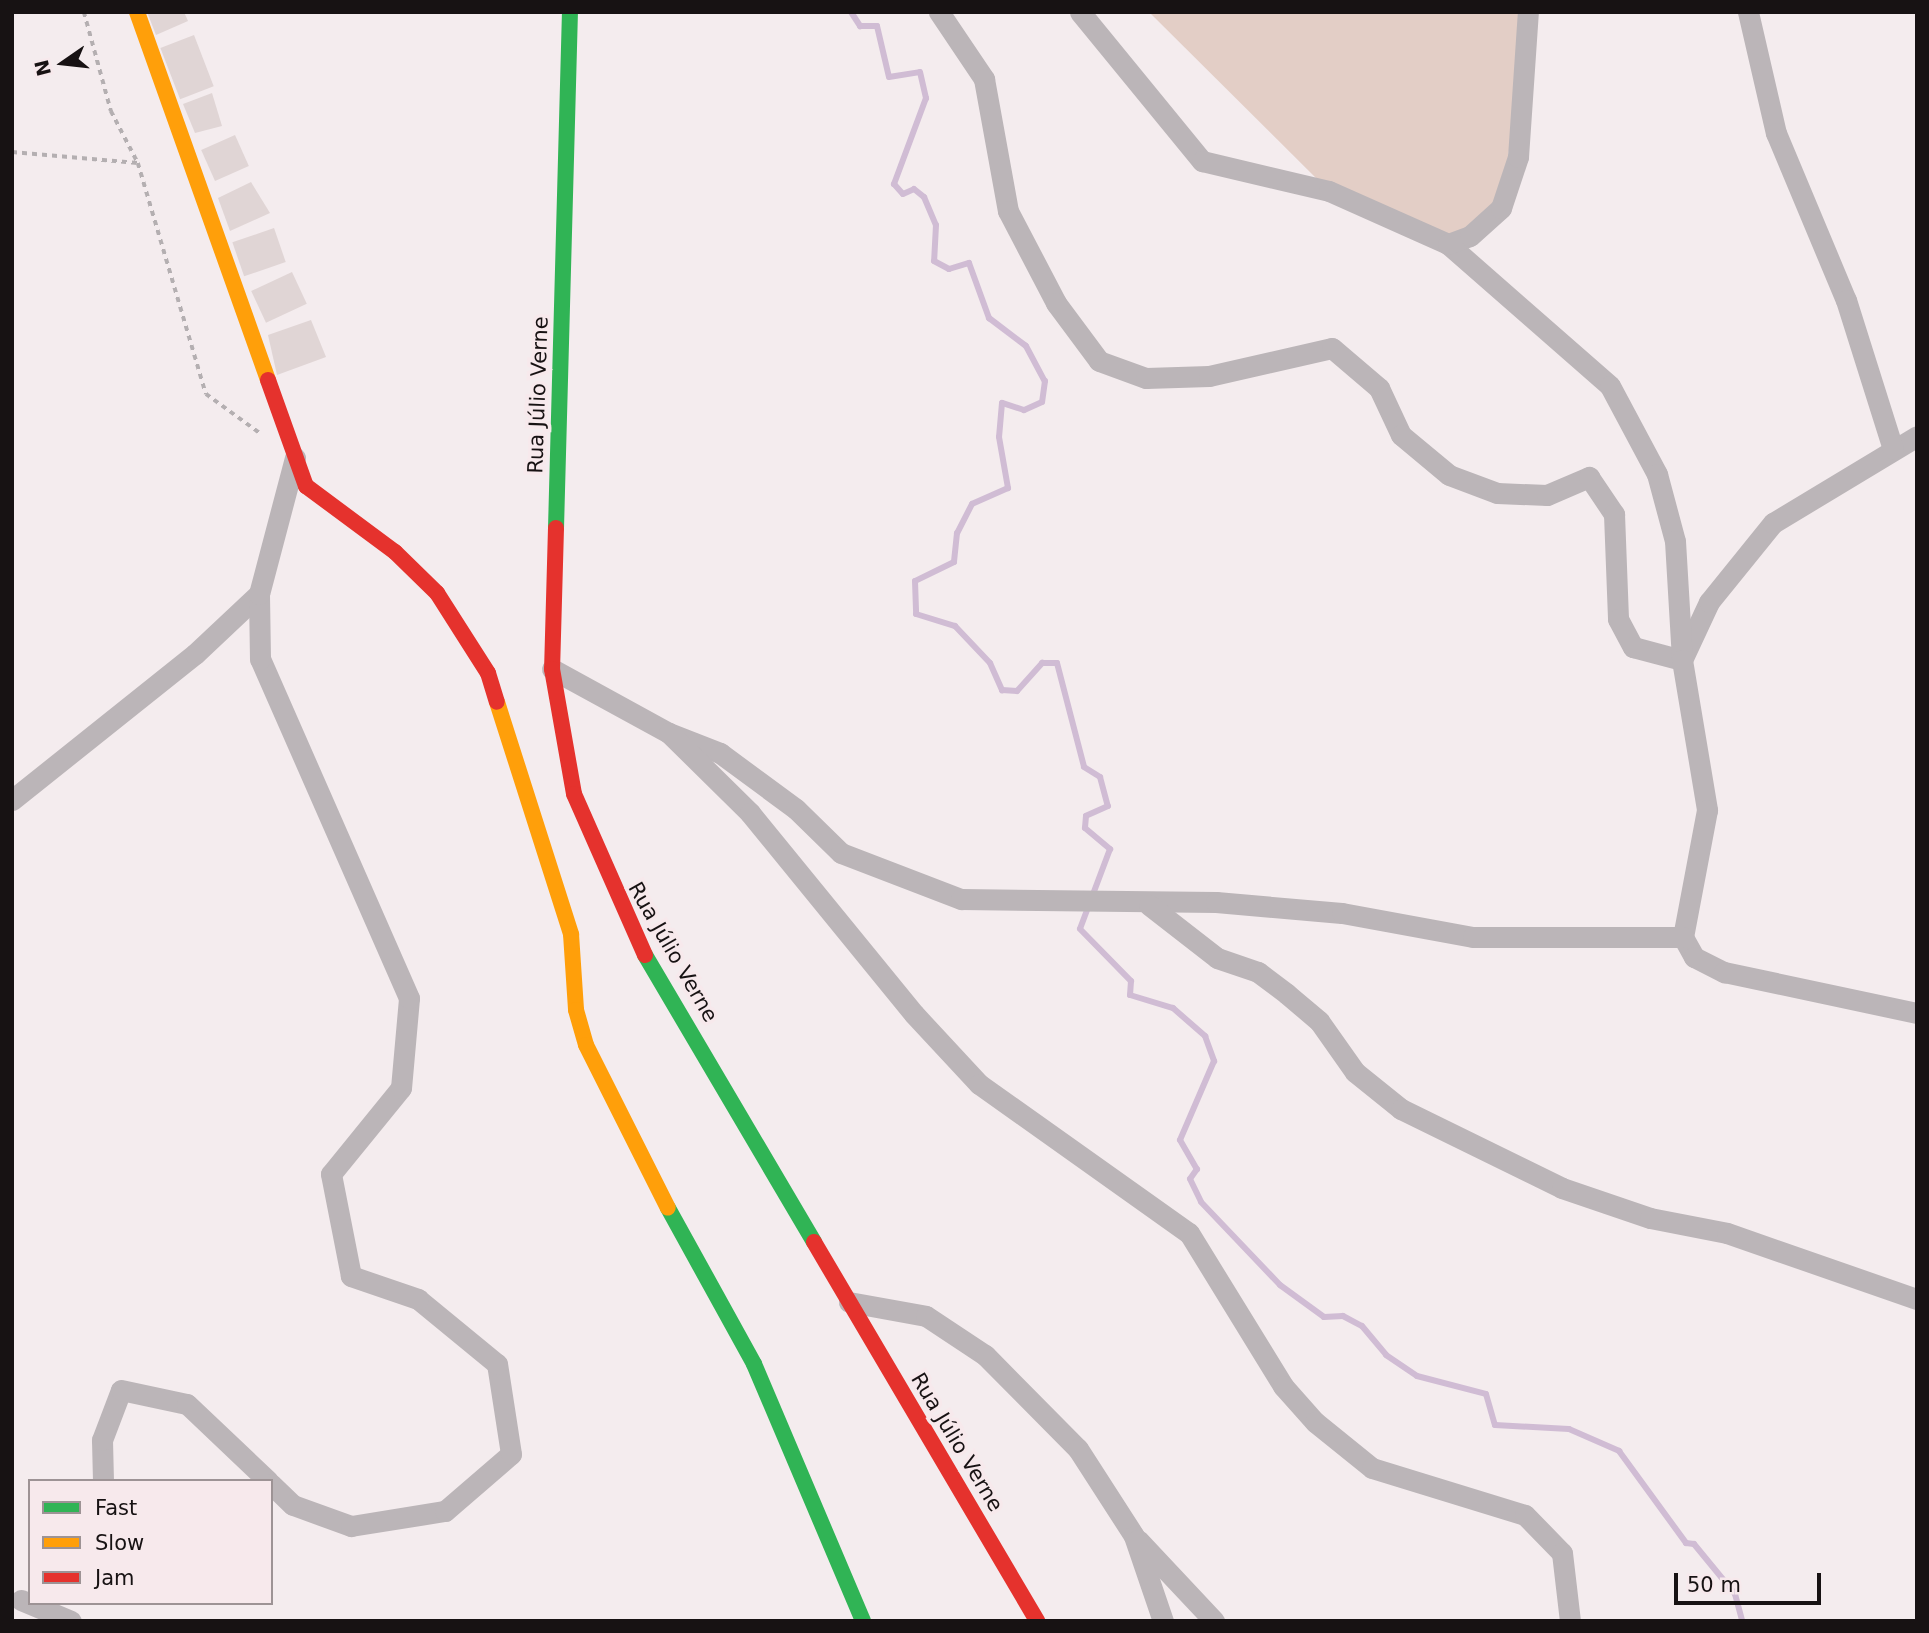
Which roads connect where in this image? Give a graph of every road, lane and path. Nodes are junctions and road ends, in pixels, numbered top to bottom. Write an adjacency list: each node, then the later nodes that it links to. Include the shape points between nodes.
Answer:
1 (84, 12): 9 (path, via 111,111)
2 (136, 12): 13 (street)
3 (570, 12): 16 (street, Rua Júlio Verne)
4 (939, 12): 15 (street, via 984,79 1008,211 1056,303 1099,361 1146,378 1209,376 1332,348 1379,388 1401,435 1450,475 1497,494 1547,495 1589,477 1614,514 1618,619 1633,647)
5 (1080, 12): 10 (street, via 1202,162 1329,191)
6 (1528, 12): 10 (street, via 1518,157 1501,208 1470,236)
7 (1748, 12): 12 (street, via 1776,133 1846,300)
8 (12, 152): 9 (path)
9 (138, 163): 13 (path, via 206,394)
10 (1448, 244): 15 (street, via 1610,386 1638,433 1675,541)
11 (1917, 436): 12 (street)
12 (1893, 449): 15 (street, via 1773,523 1709,602)
13 (295, 458): 14 (street); 30 (street, via 306,486 322,502 372,533 437,593 488,673 571,934 576,1010 586,1045 607,1097 754,1364)
14 (259, 594): 18 (street, via 195,654); 26 (street, via 260,659 409,998 401,1088 331,1174 351,1276 418,1298 496,1364 511,1454 445,1511 351,1526 293,1504)
15 (1682, 660): 20 (street, via 1707,810)
16 (552, 669): 17 (street); 23 (street, Rua Júlio Verne, via 571,781 597,857 634,936)
17 (669, 733): 19 (street, via 720,753 796,809 841,853 885,873 961,898 1076,897); 34 (street, via 750,813 914,1014 979,1084 1189,1233 1283,1386 1315,1422 1373,1468 1525,1515 1562,1553)
18 (12, 800)
19 (1149, 905): 20 (street, via 1216,902 1342,913 1473,937); 22 (street, via 1217,958 1258,972 1287,994 1319,1021 1355,1072 1402,1109 1562,1188 1650,1218 1727,1233)
20 (1683, 937): 21 (street, via 1694,957 1724,972)
21 (1917, 1013)
22 (1917, 1299)
23 (849, 1302): 27 (street, via 926,1316 985,1355 1078,1449); 31 (street, Rua Júlio Verne)
24 (103, 1479): 25 (street, via 102,1440 121,1390 187,1404)
25 (267, 1479)
26 (273, 1485)
27 (1134, 1536): 32 (street); 33 (street)
28 (38, 1605): 29 (street)
29 (71, 1621)
30 (863, 1621)
31 (1037, 1621)
32 (1163, 1621)
33 (1214, 1621)
34 (1570, 1621)

